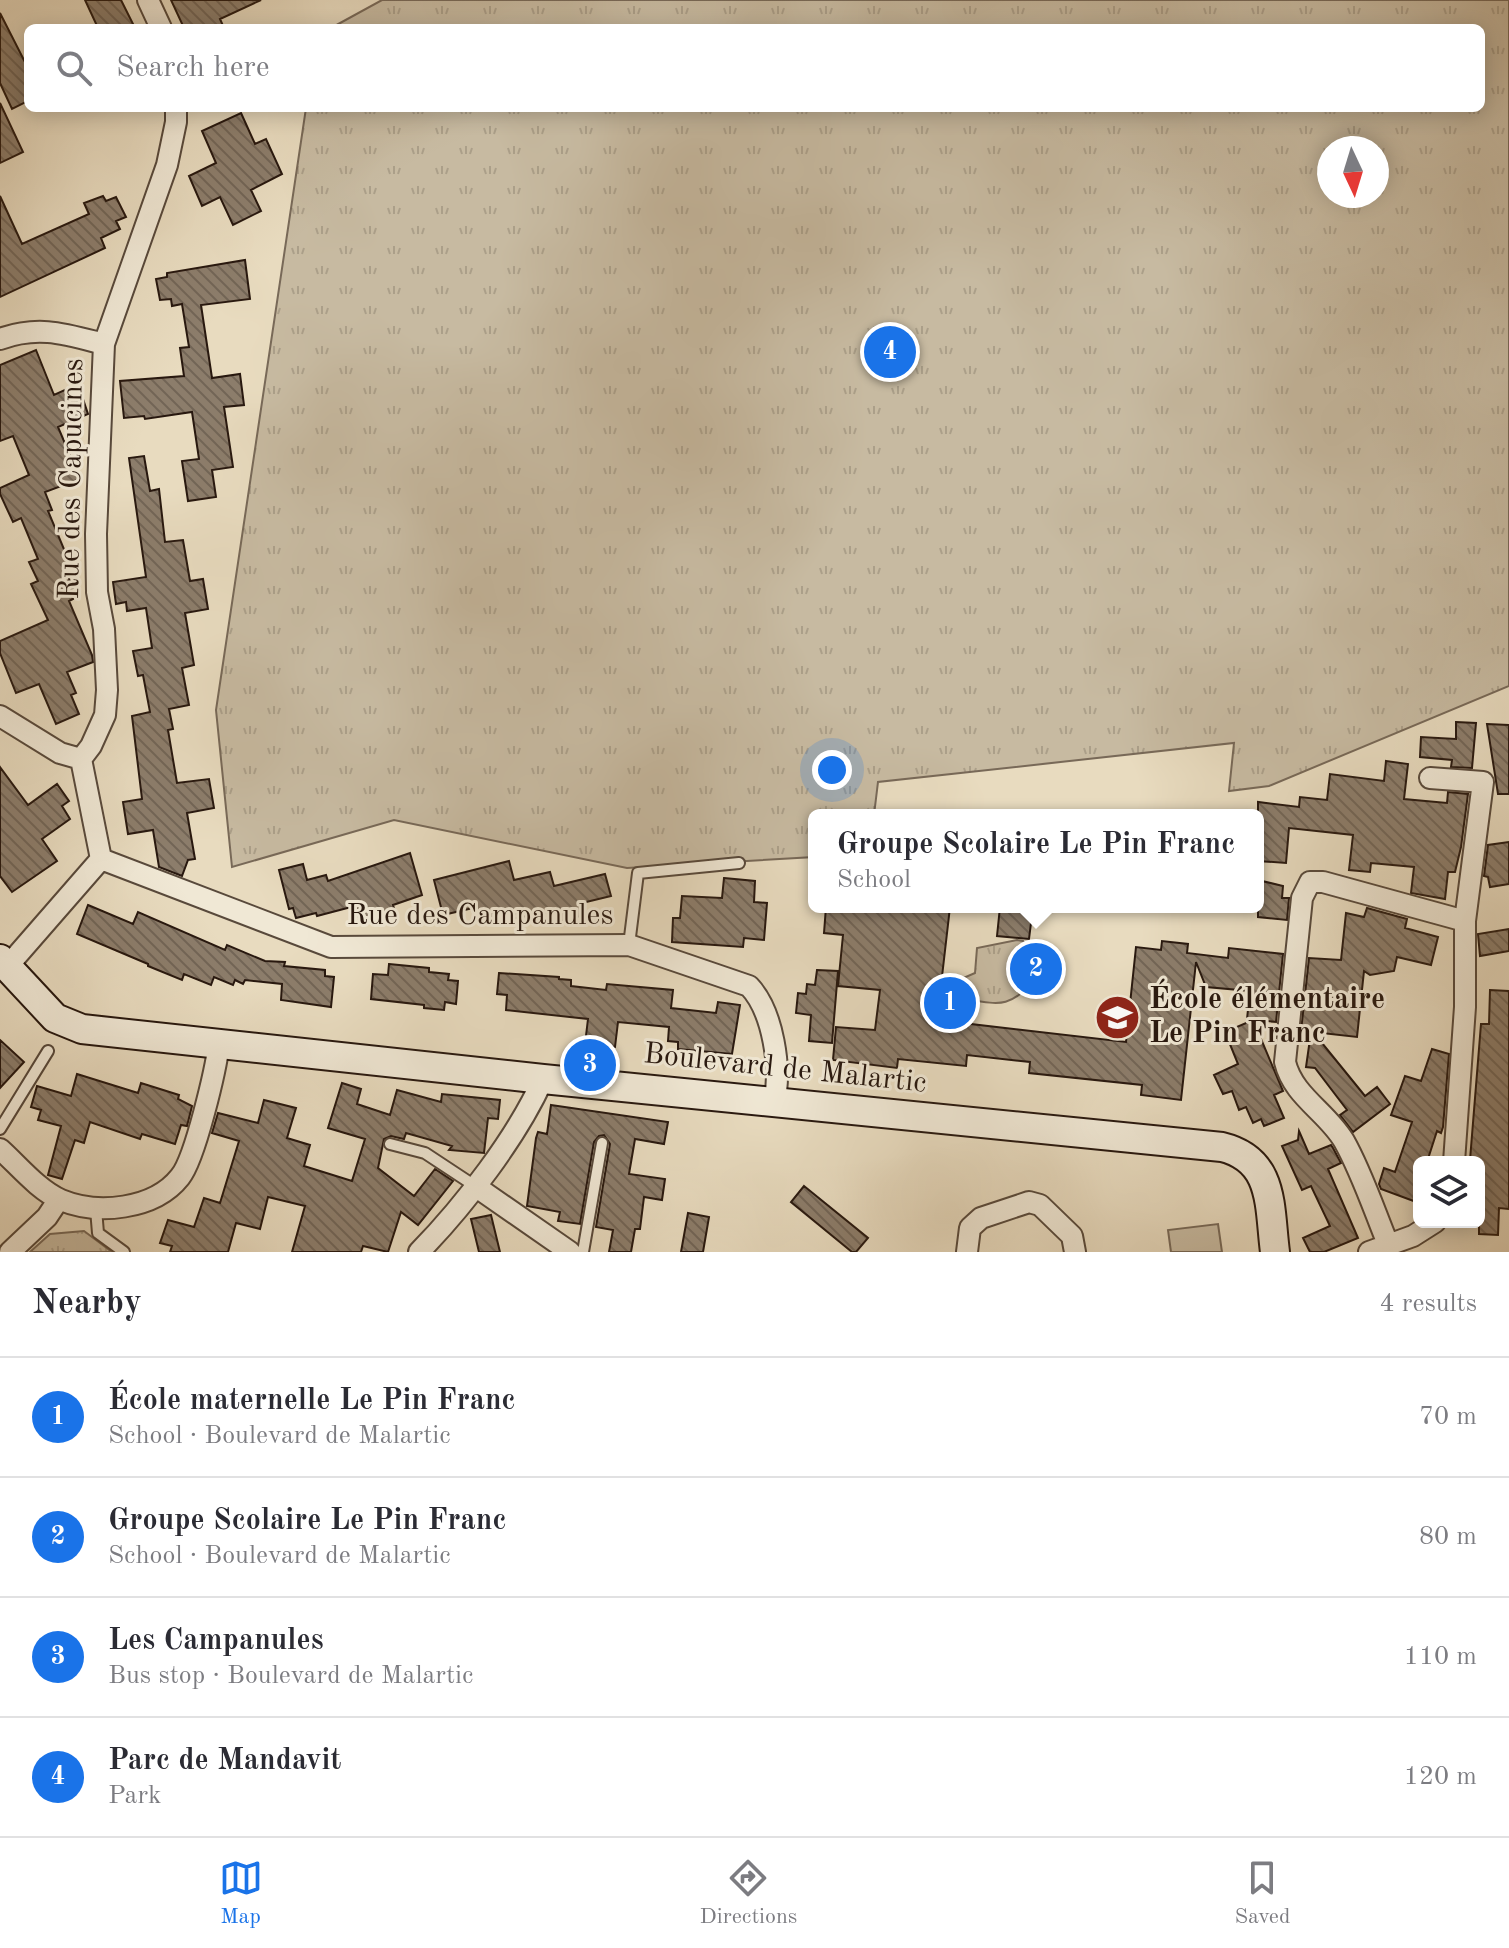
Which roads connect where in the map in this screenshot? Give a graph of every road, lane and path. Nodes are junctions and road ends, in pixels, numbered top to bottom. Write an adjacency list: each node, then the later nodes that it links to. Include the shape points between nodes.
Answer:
1 (148, 0): 2 (street)
2 (159, 24)
3 (176, 112): 5 (street, Rue des Capucines, via 167,165)
4 (0, 339): 5 (street, via 51,331)
5 (104, 344): 7 (street, Rue des Capucines, via 96,534 107,690 105,715)
6 (0, 716): 7 (street, via 60,753)
7 (81, 759): 9 (street)
8 (1430, 778): 11 (street, via 1483,782)
9 (101, 859): 12 (street, Rue des Campanules, via 331,947); 13 (street)
10 (739, 863): 12 (lane, via 638,873)
11 (1465, 921): 22 (street); 27 (street, via 1323,882 1310,882 1302,898 1285,1062 1296,1086 1343,1139)
12 (629, 945): 17 (street, Rue des Campanules, via 749,986 770,1021)
13 (3, 964): 14 (street, Boulevard de Malartic, via 55,1018 82,1029)
14 (219, 1043): 16 (street, Boulevard de Malartic); 25 (street, via 188,1163 179,1178 136,1204)
15 (48, 1051): 18 (lane)
16 (543, 1079): 17 (street, Boulevard de Malartic); 23 (street)
17 (774, 1102): 35 (street, Boulevard de Malartic, via 1240,1151 1262,1173)
18 (0, 1129)
19 (602, 1143): 32 (lane)
20 (390, 1144): 23 (lane, via 425,1153)
21 (0, 1149): 24 (street)
22 (1454, 1156)
23 (475, 1186): 30 (street); 31 (street)
24 (59, 1199): 25 (street); 28 (street)
25 (96, 1209): 29 (lane, via 98,1233)
26 (1426, 1228): 27 (street)
27 (1379, 1248)
28 (10, 1252)
29 (124, 1252)
30 (419, 1252)
31 (570, 1252)
32 (583, 1252)
33 (967, 1252): 34 (street, via 970,1228 981,1218 1029,1202 1040,1205 1072,1236)
34 (1075, 1252)
35 (1275, 1252)

